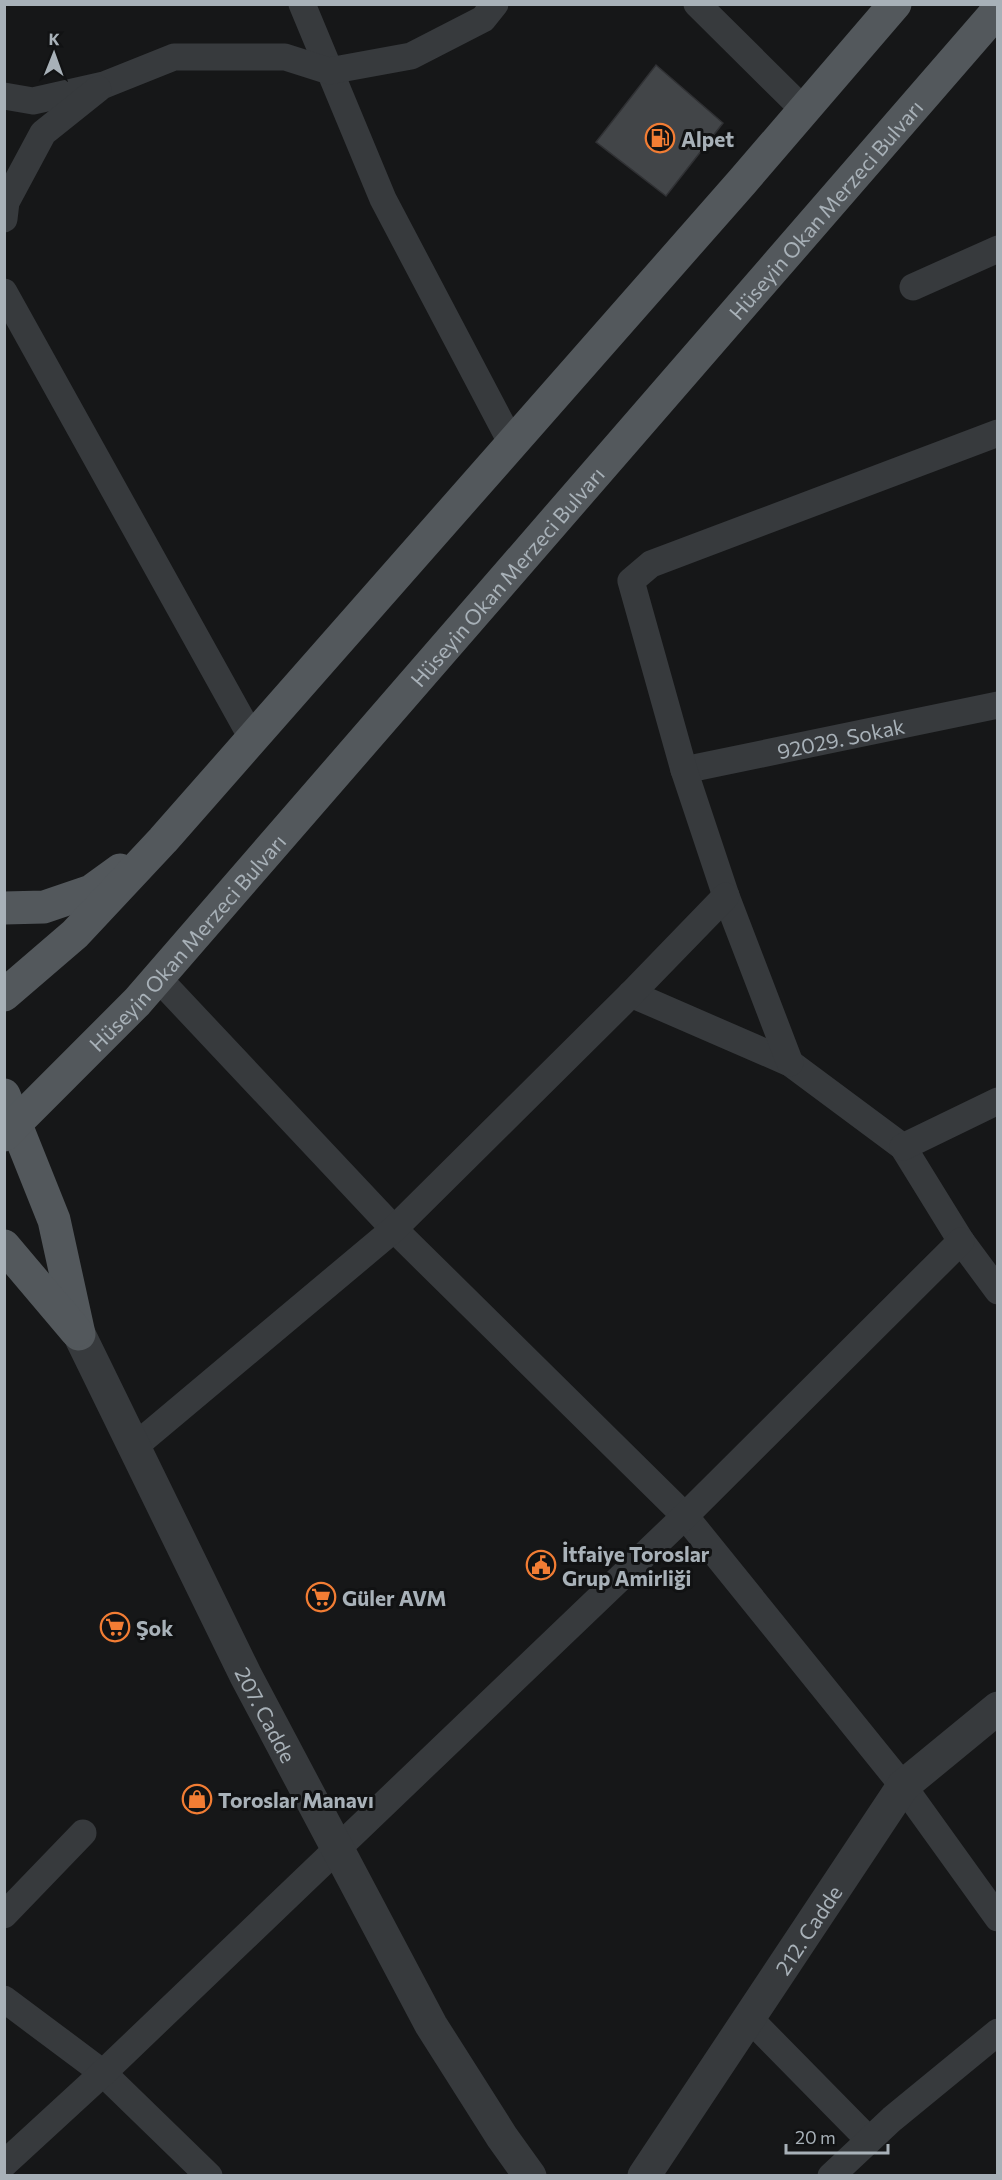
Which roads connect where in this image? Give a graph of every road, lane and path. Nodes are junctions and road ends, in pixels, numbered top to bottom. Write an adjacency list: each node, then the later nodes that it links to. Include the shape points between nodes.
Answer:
1 (302, 4): 6 (street)
2 (495, 4): 6 (street, via 483,19 411,56)
3 (697, 4): 9 (street)
4 (895, 4): 9 (main road)
5 (998, 10): 22 (main road, Hüseyin Okan Merzeci Bulvarı)
6 (329, 70): 7 (street, via 285,57 174,57); 15 (street, via 383,199)
7 (104, 85): 8 (street, via 33,101); 10 (street, via 43,133 6,202)
8 (4, 96)
9 (804, 110): 15 (main road)
10 (4, 219)
11 (998, 249): 12 (street)
12 (913, 287)
13 (4, 292): 17 (street)
14 (998, 433): 18 (street, via 651,564 631,581)
15 (512, 444): 17 (main road)
16 (998, 705): 18 (street, 92029. Sokak)
17 (252, 738): 19 (main road)
18 (684, 770): 20 (street)
19 (163, 840): 21 (main road, via 91,891 44,907); 24 (main road, via 75,934)
20 (726, 896): 23 (street); 25 (street)
21 (4, 908)
22 (158, 977): 27 (main road, Hüseyin Okan Merzeci Bulvarı, via 137,1002); 29 (street)
23 (631, 994): 25 (street); 29 (street)
24 (4, 995)
25 (790, 1062): 28 (street)
26 (998, 1101): 28 (street)
27 (8, 1118): 33 (main road, via 54,1220)
28 (903, 1147): 30 (street)
29 (394, 1229): 34 (street); 35 (street)
30 (961, 1241): 32 (street); 35 (street)
31 (4, 1246): 33 (main road)
32 (998, 1291)
33 (79, 1334): 34 (street, 207. Cadde)
34 (134, 1447): 39 (street, 207. Cadde, via 246,1676)
35 (685, 1516): 37 (street); 39 (street)
36 (998, 1708): 37 (street, 212. Cadde)
37 (903, 1786): 41 (street); 43 (street, 212. Cadde)
38 (83, 1833): 40 (street)
39 (338, 1849): 45 (street); 49 (street, 207. Cadde, via 431,2025)
40 (4, 1915)
41 (998, 1918)
42 (4, 2000): 45 (street)
43 (749, 2018): 46 (street); 50 (street, 212. Cadde)
44 (998, 2032): 46 (street)
45 (103, 2073): 47 (street); 48 (street)
46 (869, 2140): 51 (street)
47 (4, 2164)
48 (209, 2175)
49 (530, 2175)
50 (644, 2175)
51 (831, 2175)

